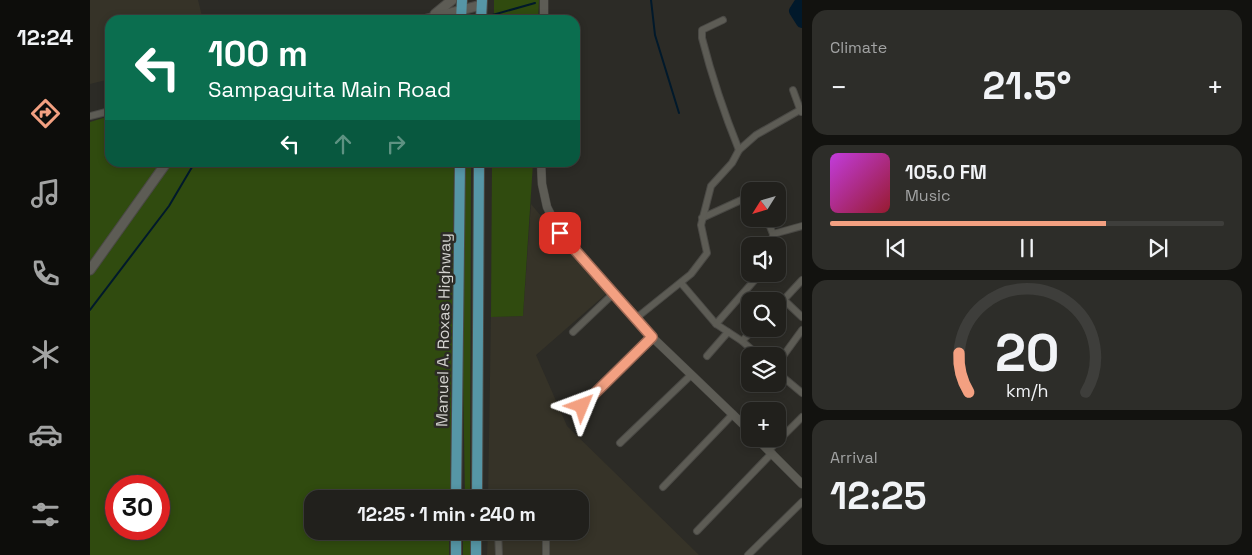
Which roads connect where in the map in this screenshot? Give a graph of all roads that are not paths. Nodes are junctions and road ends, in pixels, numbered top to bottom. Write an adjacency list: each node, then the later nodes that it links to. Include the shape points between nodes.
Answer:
1 (452, 0): 5 (main road)
2 (544, 0): 8 (street)
3 (482, 2): 4 (main road); 7 (main road)
4 (462, 10): 6 (main road)
5 (431, 15)
6 (442, 15)
7 (481, 15)
8 (544, 15)
9 (722, 20): 14 (street, via 702,30 702,38 713,82)
10 (793, 90): 11 (street)
11 (801, 111): 14 (street, via 756,135)
12 (105, 112): 13 (street)
13 (90, 116)
14 (739, 150): 20 (street, via 711,186)
15 (162, 167): 25 (main road)
16 (460, 167): 56 (main road, Manuel A. Roxas Highway)
17 (479, 167): 57 (main road)
18 (541, 167): 29 (street, via 547,207 560,233)
19 (741, 200): 20 (street)
20 (702, 218): 28 (street, via 707,253)
21 (802, 226): 23 (street)
22 (771, 228): 23 (street)
23 (773, 234): 24 (street)
24 (773, 237)
25 (90, 270)
26 (802, 280): 30 (street)
27 (753, 282): 34 (street)
28 (681, 283): 33 (street); 34 (street)
29 (613, 294): 33 (street); 36 (street)
30 (786, 298)
31 (786, 302): 32 (street)
32 (802, 317)
33 (635, 319): 38 (street)
34 (716, 324): 37 (street)
35 (802, 330): 42 (street)
36 (573, 332)
37 (728, 332): 40 (street); 43 (street)
38 (652, 337): 44 (street); 47 (street)
39 (746, 337): 40 (street)
40 (742, 341): 41 (street)
41 (749, 347)
42 (786, 351)
43 (707, 356)
44 (691, 375): 48 (street); 51 (street)
45 (786, 380): 46 (street)
46 (802, 393)
47 (582, 406)
48 (733, 414): 50 (street); 55 (street)
49 (802, 417): 53 (street)
50 (741, 422)
51 (620, 443)
52 (765, 447): 53 (street)
53 (770, 452): 54 (street); 59 (street)
54 (802, 484)
55 (663, 487)
56 (456, 490)
57 (477, 490)
58 (802, 502): 68 (street)
59 (698, 531)
60 (456, 540): 64 (main road)
61 (476, 540): 65 (main road)
62 (498, 540): 66 (street)
63 (546, 540): 67 (street)
64 (456, 555)
65 (476, 555)
66 (498, 555)
67 (546, 555)
68 (748, 555)

